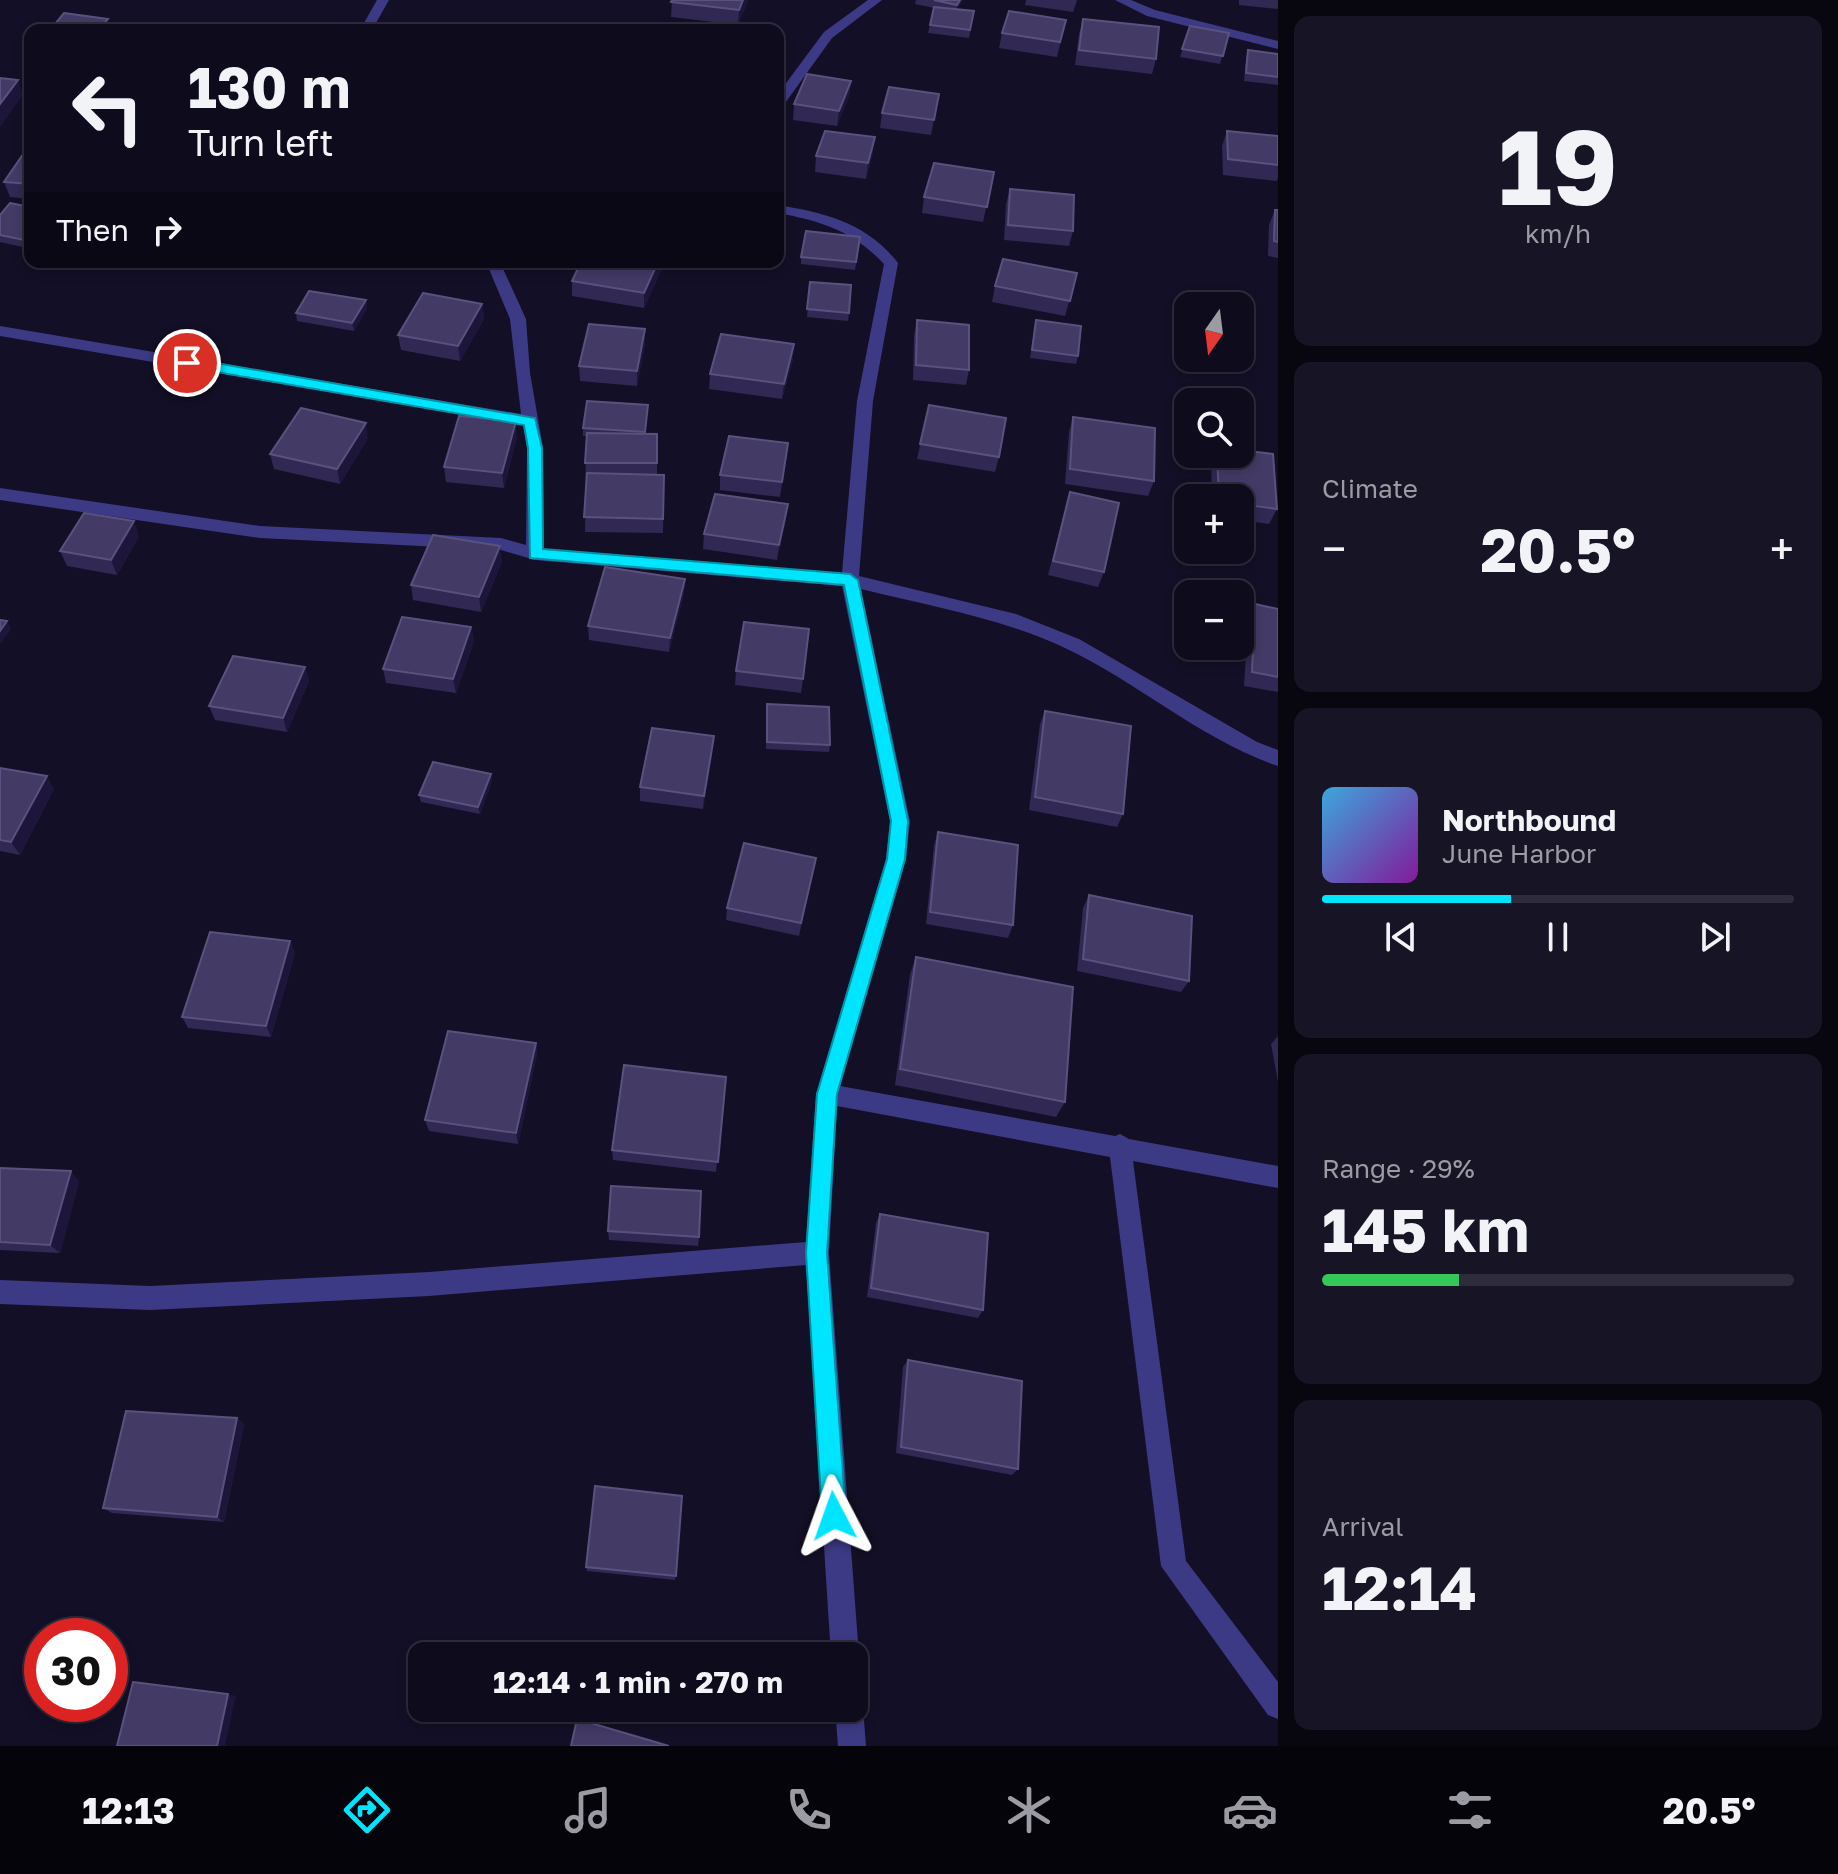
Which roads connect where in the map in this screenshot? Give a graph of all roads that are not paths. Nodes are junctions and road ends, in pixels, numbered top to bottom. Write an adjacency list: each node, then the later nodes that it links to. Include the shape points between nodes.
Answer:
1 (383, 0): 4 (street)
2 (876, 0): 6 (street, via 828,35)
3 (1121, 0): 5 (street, via 1151,13)
4 (369, 24)
5 (1278, 45)
6 (784, 95)
7 (784, 210): 13 (street, via 822,217 868,235 891,263 865,401)
8 (496, 268): 10 (street, via 518,319)
9 (0, 331): 10 (street)
10 (530, 421): 12 (street)
11 (0, 494): 12 (street, via 260,532 501,544)
12 (535, 554): 13 (street)
13 (850, 580): 14 (street, via 1016,621 1073,644); 15 (street, via 900,821 896,859)
14 (1278, 758)
15 (827, 1094): 16 (street); 18 (street)
16 (1120, 1145): 17 (street); 21 (street, via 1174,1566)
17 (1278, 1177)
18 (817, 1253): 19 (street, via 429,1284 166,1298); 20 (street)
19 (0, 1292)
20 (844, 1642)
21 (1278, 1705)
22 (850, 1722): 23 (street)
23 (852, 1746)

